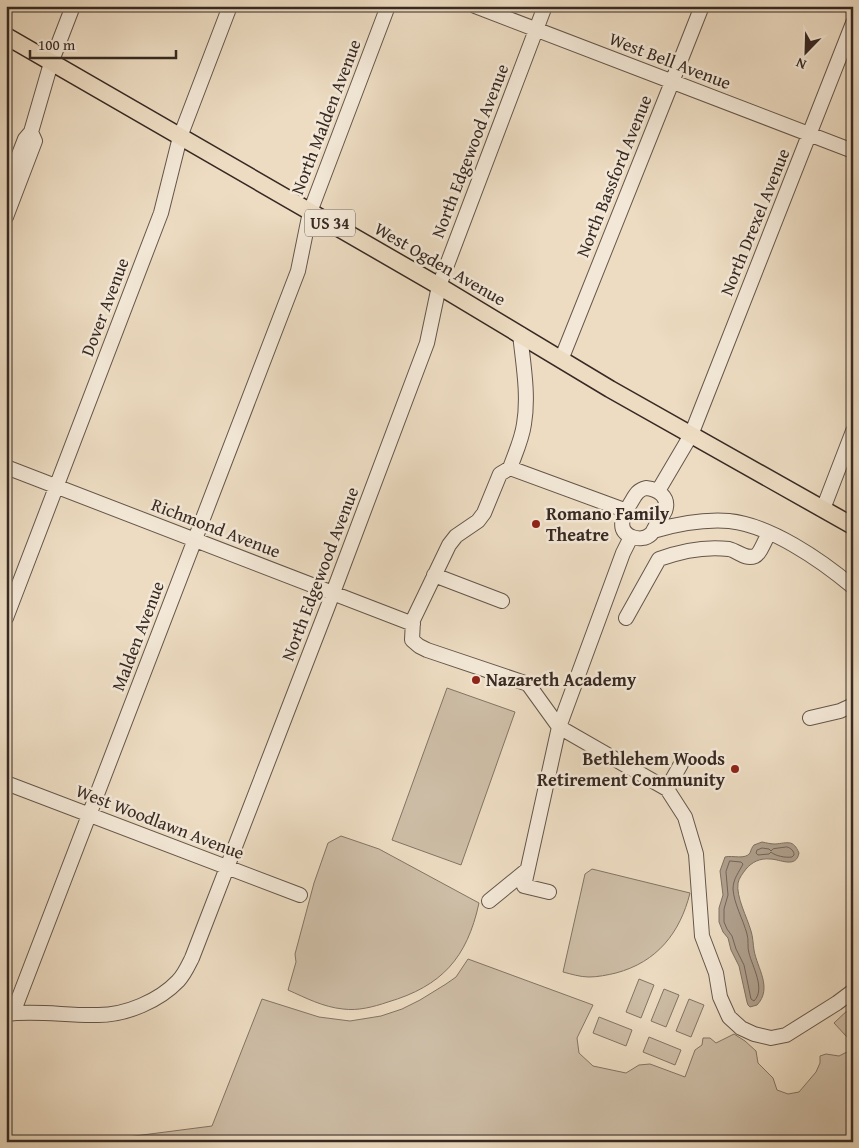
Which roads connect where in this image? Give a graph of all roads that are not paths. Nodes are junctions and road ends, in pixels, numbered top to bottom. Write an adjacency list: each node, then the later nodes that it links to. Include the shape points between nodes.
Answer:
1 (73, 6): 10 (street)
2 (230, 6): 14 (street, Dover Avenue)
3 (388, 6): 17 (street, North Malden Avenue)
4 (475, 6): 8 (street, West Bell Avenue)
5 (545, 6): 8 (street, North Edgewood Avenue)
6 (702, 6): 11 (street, North Bassford Avenue)
7 (853, 23): 13 (street, North Drexel Avenue)
8 (535, 30): 11 (street, West Bell Avenue); 20 (street, North Edgewood Avenue)
9 (6, 36): 10 (main road, West Ogden Avenue / US 34)
10 (51, 62): 12 (street); 14 (main road, West Ogden Avenue / US 34)
11 (672, 82): 13 (street, West Bell Avenue); 22 (street, North Bassford Avenue)
12 (31, 132): 16 (street, via 25,139); 18 (street, via 35,142)
13 (810, 135): 15 (street, West Bell Avenue); 24 (street, North Drexel Avenue)
14 (180, 137): 17 (main road, West Ogden Avenue / US 34); 27 (street, Dover Avenue, via 161,213)
15 (853, 151)
16 (6, 188)
17 (310, 212): 19 (street, North Malden Avenue); 20 (main road, West Ogden Avenue / US 34)
18 (6, 216)
19 (298, 271): 35 (street, Malden Avenue)
20 (439, 286): 21 (main road, West Ogden Avenue / US 34); 38 (street, North Edgewood Avenue, via 427,343)
21 (520, 334): 22 (main road, West Ogden Avenue / US 34); 26 (street, via 526,394 524,423)
22 (561, 360): 24 (main road, West Ogden Avenue / US 34)
23 (853, 432): 29 (street)
24 (690, 435): 28 (street, North Drexel Avenue); 29 (main road, West Ogden Avenue / US 34)
25 (6, 467): 27 (street, Richmond Avenue)
26 (510, 468): 30 (street); 36 (street, via 500,474 478,521 449,545)
27 (57, 486): 35 (street, Richmond Avenue); 40 (street, Dover Avenue)
28 (658, 491): 30 (street, via 641,489); 32 (street, via 666,500 666,506)
29 (823, 509): 31 (main road, West Ogden Avenue / US 34)
30 (627, 511): 34 (street, via 622,523)
31 (853, 526)
32 (653, 531): 33 (street, via 716,521 743,524); 34 (street, via 642,538)
33 (769, 533): 37 (street, via 796,547); 41 (street, via 756,556 746,557 718,548 686,550 659,559)
34 (631, 537): 45 (street)
35 (195, 539): 38 (street, Richmond Avenue); 49 (street, Malden Avenue)
36 (434, 575): 39 (street); 42 (street)
37 (853, 587)
38 (333, 593): 42 (street, Richmond Avenue); 50 (street, North Edgewood Avenue)
39 (502, 600)
40 (6, 618)
41 (626, 618)
42 (413, 624): 45 (street, via 412,640 418,646 528,684)
43 (853, 705): 44 (street)
44 (810, 718)
45 (559, 727): 48 (street); 51 (street)
46 (681, 764): 48 (street)
47 (6, 783): 49 (street, West Woodlawn Avenue)
48 (667, 788): 55 (street, via 685,818 696,854 702,936 729,1017 754,1034 771,1038 786,1035)
49 (90, 815): 50 (street, West Woodlawn Avenue); 56 (street, Malden Avenue)
50 (228, 868): 53 (street, West Woodlawn Avenue); 56 (street, North Edgewood Avenue, via 186,970 178,981 156,997 113,1014)
51 (527, 870): 52 (street, via 524,886); 54 (street)
52 (549, 892)
53 (300, 895)
54 (489, 901)
55 (853, 991)
56 (9, 1014)

